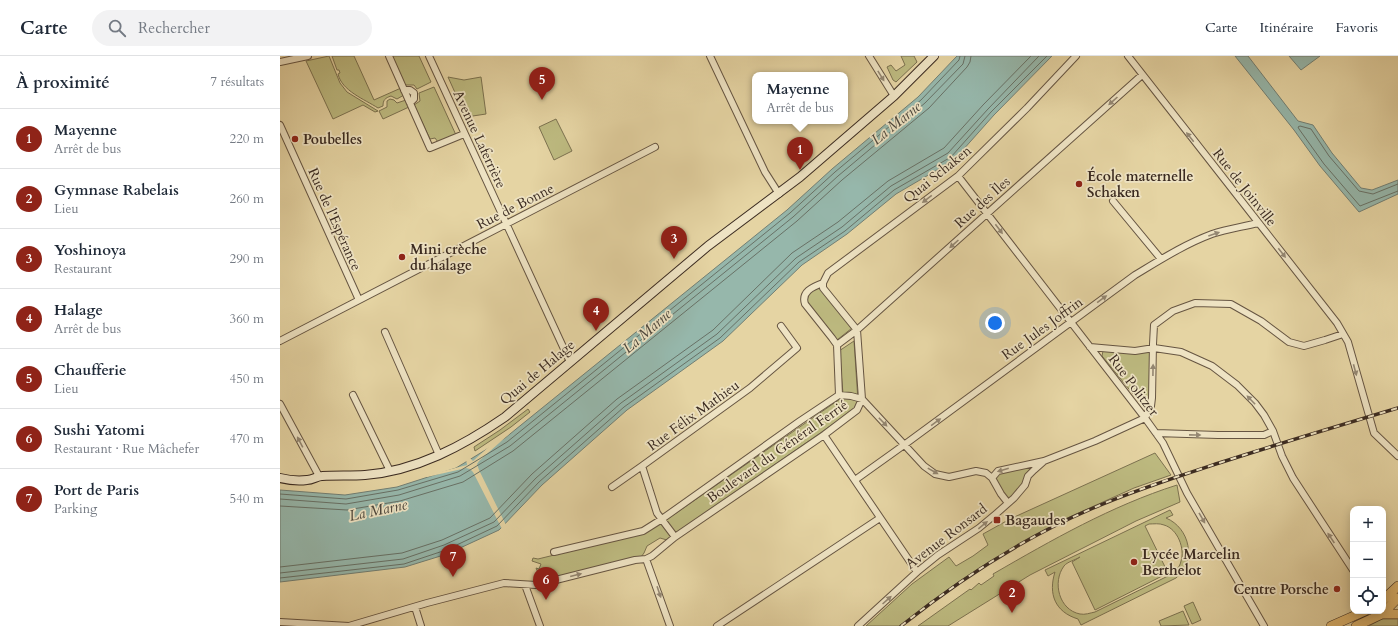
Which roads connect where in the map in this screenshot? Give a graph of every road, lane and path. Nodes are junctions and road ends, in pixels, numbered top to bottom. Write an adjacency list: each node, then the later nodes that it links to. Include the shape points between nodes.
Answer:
1 (308, 56): 9 (street)
2 (389, 56): 13 (street, via 430,148)
3 (429, 56): 13 (street, Avenue Laferrière)
4 (710, 56): 16 (street, via 765,172)
5 (869, 56): 11 (street, one-way to 11)
6 (934, 56): 11 (street, Quai de Halage)
7 (1076, 56): 15 (street, Quai Schaken)
8 (1128, 56): 10 (street, Rue de Joinville)
9 (280, 62)
10 (1142, 75): 18 (street, Rue des Îles, one-way to 18); 19 (street, Rue de Joinville, one-way to 10)
11 (894, 96): 16 (street, Quai de Halage)
12 (280, 125): 23 (street, Rue de l'Espérance)
13 (464, 134): 20 (street, Avenue Laferrière)
14 (654, 147): 20 (street, Rue de Bonne)
15 (958, 176): 18 (street, Rue Politzer); 22 (street, Quai Schaken, one-way to 22, via 828,273)
16 (779, 194): 33 (street, Quai de Halage, via 708,246)
17 (1113, 202): 21 (street)
18 (987, 214): 24 (street, Rue Politzer, one-way to 24); 26 (street, Rue des Îles, one-way to 26)
19 (1258, 223): 21 (street, Rue Jules Joffrin, one-way to 19, via 1211,235); 28 (street, Rue de Joinville, one-way to 28, via 1337,323)
20 (506, 224): 23 (street, Rue de Bonne); 33 (street, Avenue Laferrière)
21 (1161, 259): 24 (street, Rue Jules Joffrin, one-way to 21)
22 (823, 283): 26 (street, via 823,288); 30 (street, via 807,291 803,300)
23 (359, 300): 29 (street, Rue de Bonne)
24 (1071, 322): 31 (street, Rue Politzer); 42 (street, Rue Jules Joffrin, one-way to 24)
25 (781, 326): 46 (street, Rue Félix Mathieu, via 797,348 750,388)
26 (857, 330): 30 (street, Rue des Îles); 36 (street, Boulevard du Général Ferrié)
27 (385, 332): 43 (street)
28 (1342, 334): 32 (street, via 1304,346 1289,342 1261,321 1231,304 1195,303 1173,311 1154,325); 44 (street, Rue de Joinville, one-way to 44, via 1348,342 1374,433)
29 (280, 341)
30 (837, 345): 35 (street, Boulevard du Général Ferrié)
31 (1090, 347): 32 (street, via 1135,351); 38 (street, Rue Politzer)
32 (1154, 348): 38 (street, one-way to 32, via 1151,406); 39 (street, one-way to 32, via 1254,402 1212,366 1181,352)
33 (570, 362): 43 (street, Quai de Halage, via 505,417 482,433)
34 (353, 395): 48 (street)
35 (839, 396): 36 (street); 57 (street, Boulevard du Général Ferrié)
36 (862, 399): 41 (street, Boulevard du Général Ferrié, via 857,410); 42 (street, one-way to 42)
37 (280, 404): 49 (street, one-way to 37)
38 (1145, 418): 40 (street, Rue Politzer); 45 (street)
39 (1273, 432): 40 (street, one-way to 39, via 1218,436 1264,435); 61 (street, one-way to 39, via 1293,478)
40 (1156, 433): 79 (street, Rue Politzer, one-way to 79, via 1187,493)
41 (824, 435): 53 (street); 58 (street, Boulevard du Général Ferrié)
42 (904, 445): 52 (street, one-way to 52, via 935,474 949,476 976,471 986,473); 53 (street, Rue Jules Joffrin)
43 (439, 455): 48 (street, Quai de Halage)
44 (1398, 456)
45 (1044, 461): 47 (street); 50 (street, Avenue Ronsard)
46 (642, 466): 54 (street); 57 (street, Rue Félix Mathieu, via 657,513)
47 (1020, 466): 50 (street, via 1028,470); 52 (street, one-way to 52, via 998,471)
48 (390, 471): 49 (street, Quai de Halage, via 365,475)
49 (319, 476): 51 (street, Quai de Halage, via 309,480)
50 (1028, 476): 55 (street, Avenue Ronsard, via 1025,485)
51 (280, 478)
52 (992, 478): 55 (street)
53 (855, 480): 56 (street)
54 (612, 486)
55 (1008, 503): 62 (street, Avenue Ronsard, one-way to 55, via 979,528)
56 (880, 518): 62 (street); 77 (street)
57 (662, 519): 58 (street, Rue Félix Mathieu); 59 (street, Boulevard du Général Ferrié, via 643,531)
58 (675, 538): 60 (street, Boulevard du Général Ferrié)
59 (554, 552)
60 (646, 559): 63 (street, Boulevard du Général Ferrié, one-way to 60, via 536,585); 76 (street, one-way to 76)
61 (1350, 565)
62 (917, 572): 78 (street, Avenue Ronsard, one-way to 62)
63 (525, 584): 67 (street, Boulevard du Général Ferrié, via 504,584); 75 (street)
64 (1398, 586): 65 (main road)
65 (1386, 597)
66 (1398, 598): 68 (main road)
67 (415, 607): 73 (street, Boulevard du Général Ferrié, via 349,626); 74 (street)
68 (1386, 609)
69 (1386, 613): 72 (main road)
70 (1358, 614): 80 (main road)
71 (1379, 614): 81 (main road)
72 (1398, 614)
73 (280, 622)
74 (421, 626)
75 (540, 626)
76 (670, 626)
77 (717, 626)
78 (858, 626)
79 (1264, 626)
80 (1331, 626)
81 (1356, 626)

